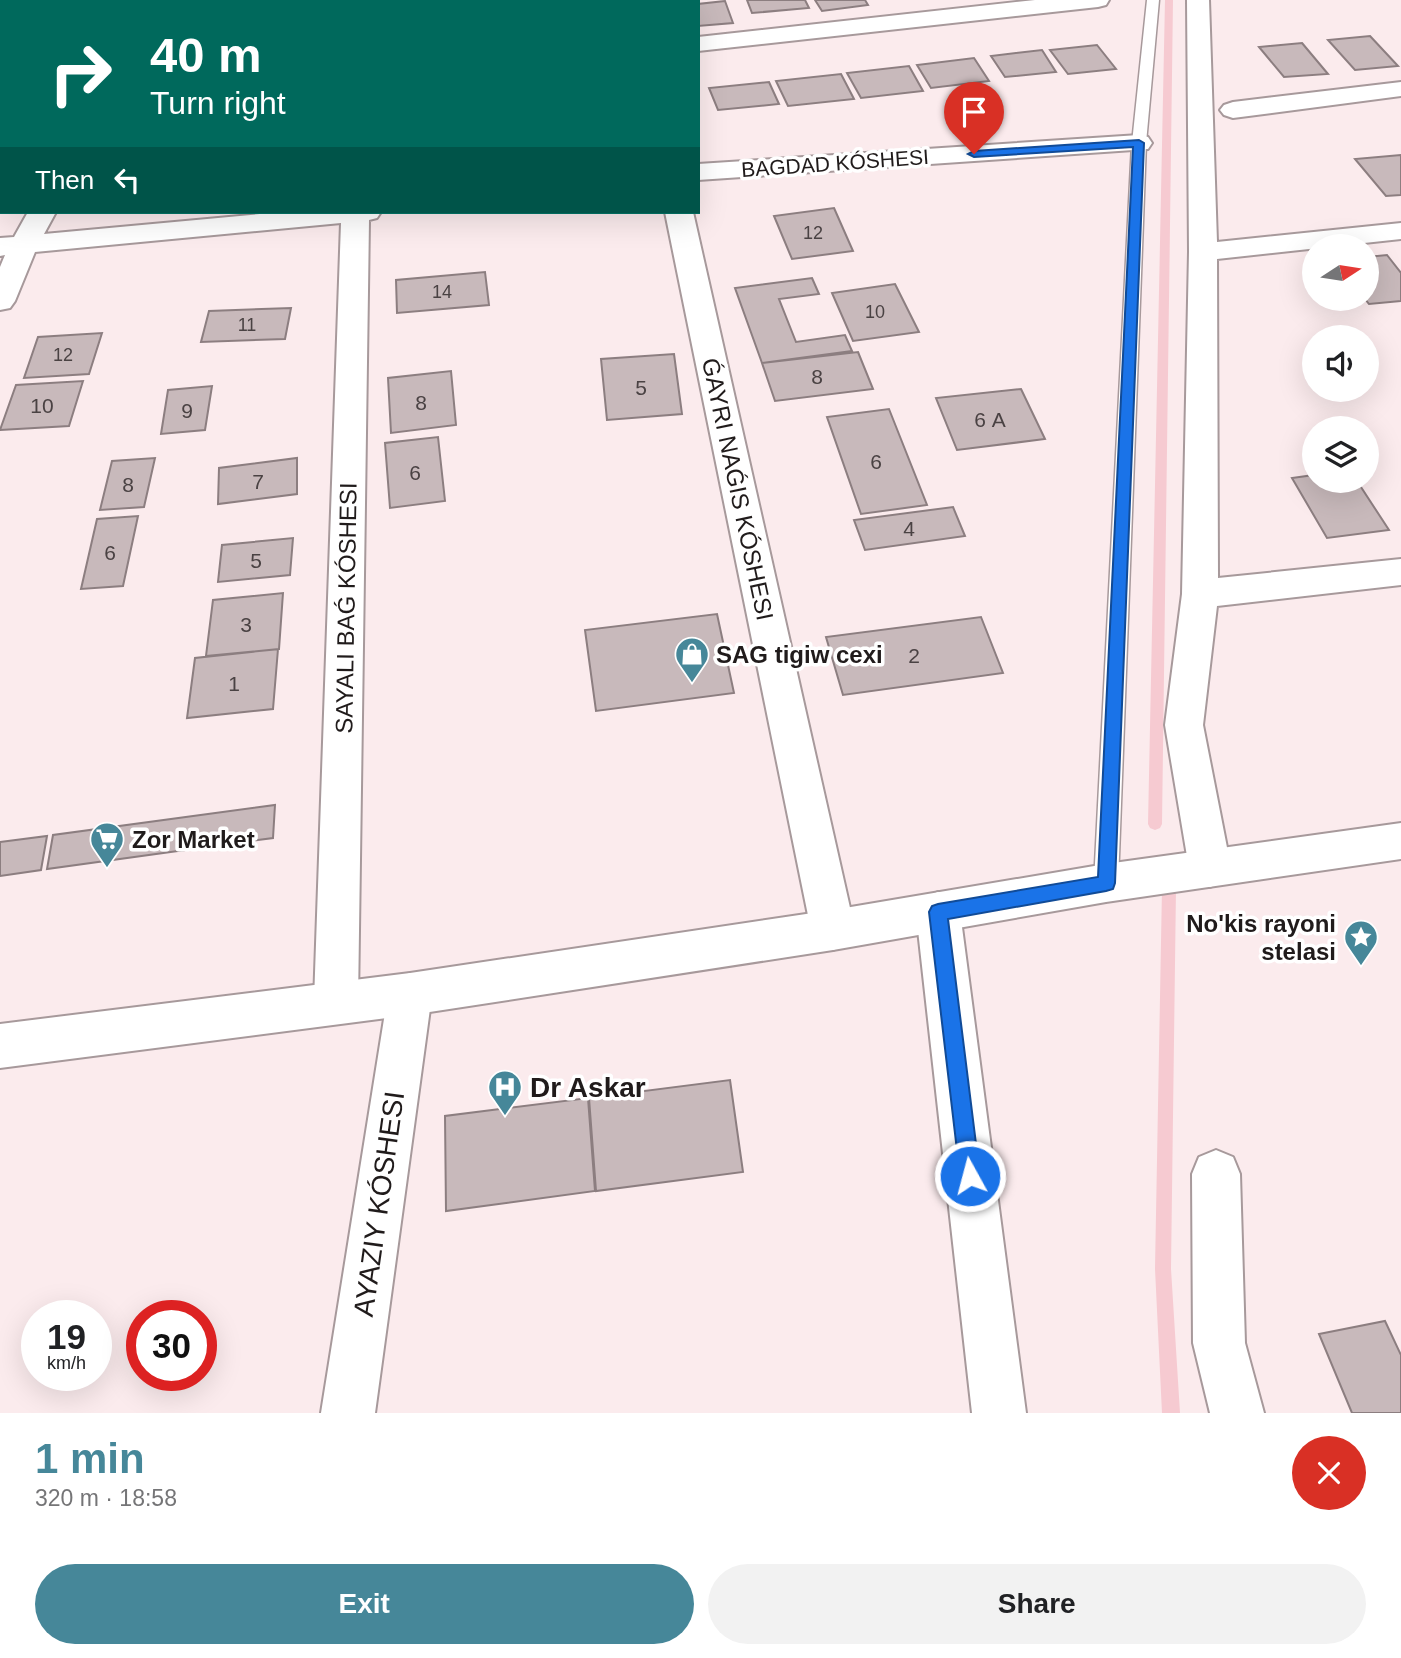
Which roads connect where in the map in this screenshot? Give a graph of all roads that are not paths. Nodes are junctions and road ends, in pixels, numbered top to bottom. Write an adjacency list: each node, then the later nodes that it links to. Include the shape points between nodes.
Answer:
1 (1098, 0): 4 (street)
2 (1153, 0): 7 (lane)
3 (1198, 0): 15 (street)
4 (700, 44)
5 (1401, 89): 6 (street)
6 (1233, 110)
7 (1139, 143): 8 (street, BAGDAD KÓSHESI); 21 (lane)
8 (700, 172)
9 (40, 214): 14 (street)
10 (340, 214): 14 (street)
11 (361, 214): 25 (street)
12 (679, 214): 23 (street)
13 (1401, 231): 15 (street)
14 (12, 246): 16 (street)
15 (1203, 252): 18 (street)
16 (0, 300)
17 (1401, 572): 18 (street)
18 (1200, 594): 20 (street, via 1184,725)
19 (1401, 841): 20 (street)
20 (1210, 868): 21 (street)
21 (1106, 883): 22 (street)
22 (938, 912): 23 (street); 29 (street)
23 (833, 930): 24 (street)
24 (410, 994): 25 (street); 28 (street, AYAZIY KÓSHESI)
25 (336, 1002): 26 (street)
26 (0, 1046)
27 (1216, 1174): 30 (street, via 1219,1343)
28 (348, 1413)
29 (999, 1413)
30 (1237, 1413)

